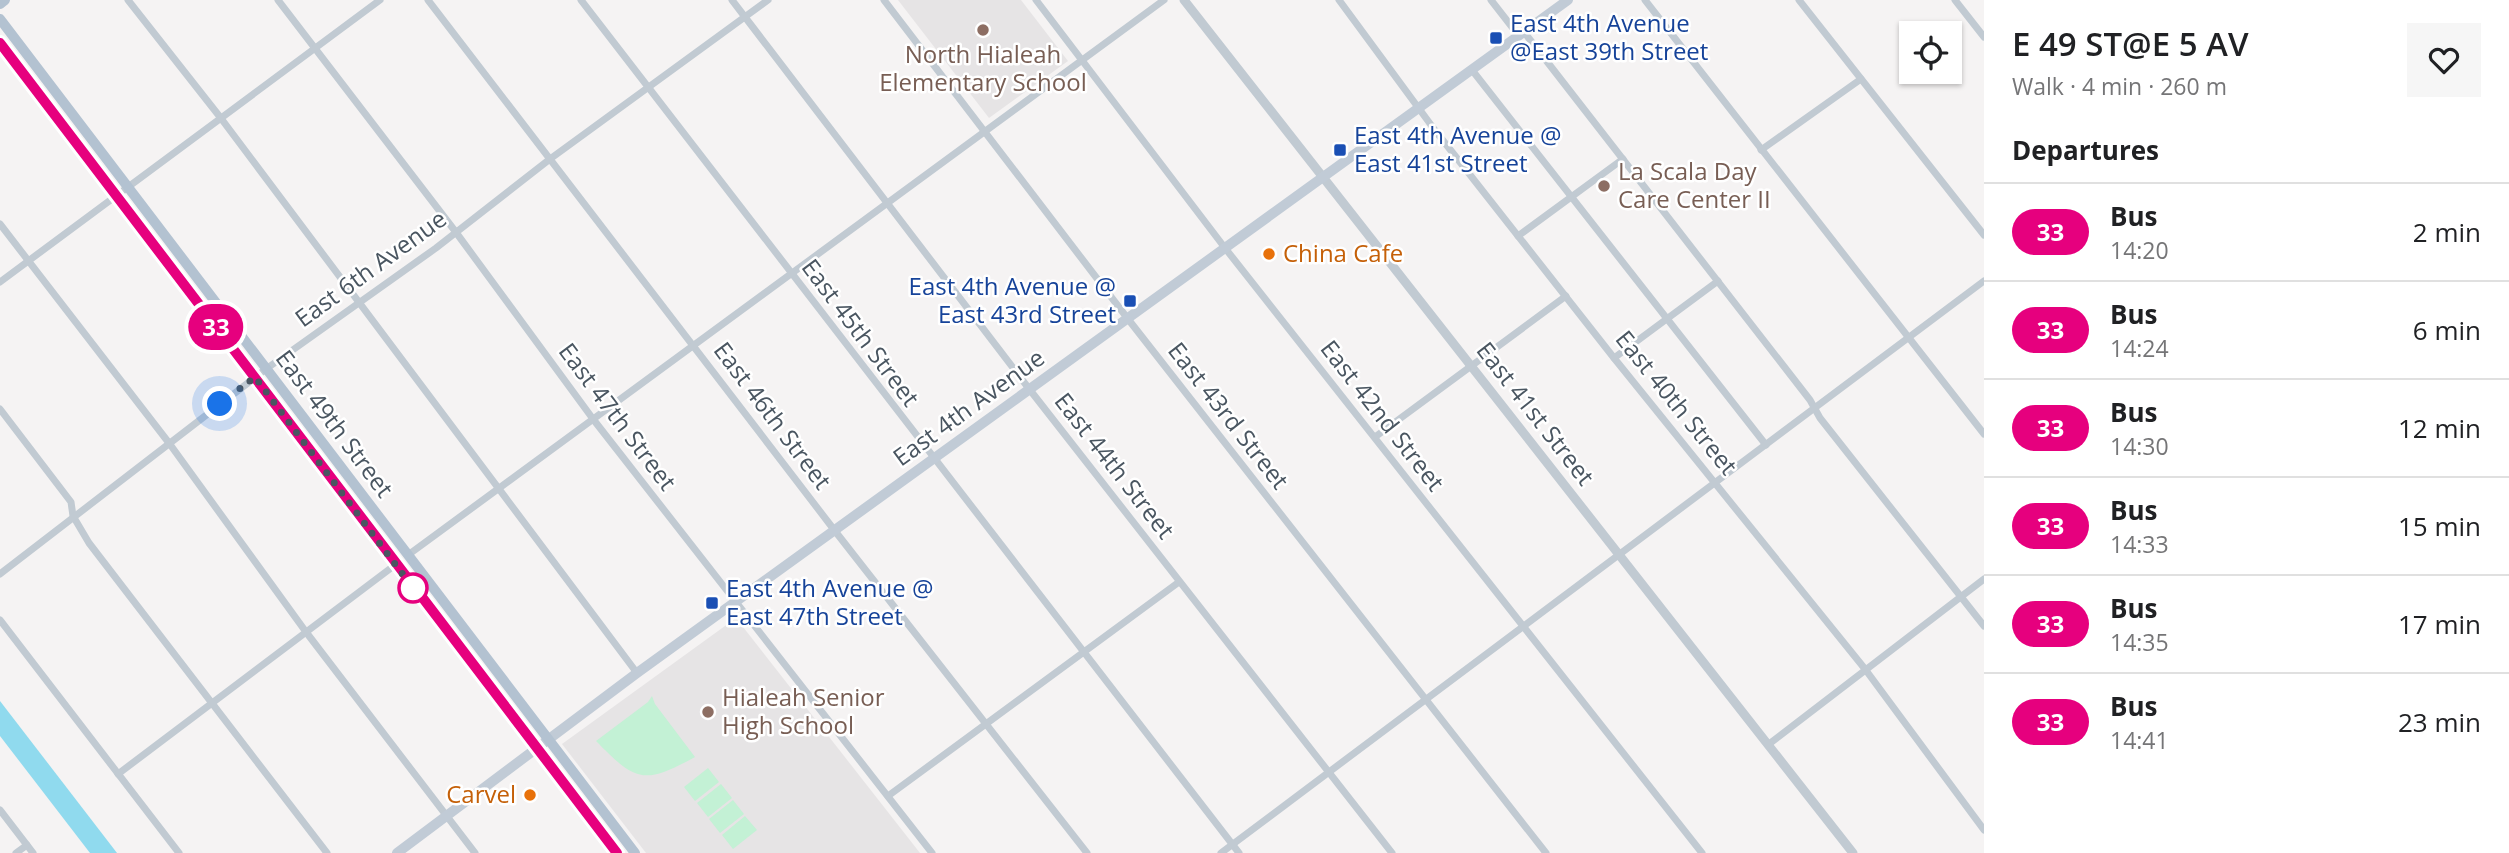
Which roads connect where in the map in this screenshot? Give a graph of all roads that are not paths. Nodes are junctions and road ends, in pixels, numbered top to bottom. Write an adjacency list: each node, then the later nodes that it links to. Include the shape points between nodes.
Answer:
1 (5, 0): 19 (main road)
2 (128, 0): 31 (street)
3 (278, 0): 25 (street, East 47th Street)
4 (380, 0): 25 (street)
5 (428, 0): 34 (street, East 46th Street)
6 (580, 0): 29 (street, East 45th Street)
7 (732, 0): 20 (street, East 44th Street)
8 (768, 0): 20 (street, East 6th Avenue)
9 (884, 0): 32 (street, East 43rd Street)
10 (1036, 0): 26 (street, East 42nd Street)
11 (1164, 0): 26 (street)
12 (1184, 0): 36 (street, East 41st Street)
13 (1339, 0): 30 (street, East 40th Street)
14 (1491, 0): 22 (street)
15 (1568, 0): 22 (main road, East 4th Avenue)
16 (1645, 0): 33 (street)
17 (1799, 0): 28 (street)
18 (1960, 1): 23 (street)
19 (0, 4)
20 (746, 18): 29 (street, East 6th Avenue); 40 (street, East 44th Street)
21 (0, 19): 37 (main road, East 49th Street)
22 (1521, 34): 27 (main road, East 4th Avenue); 35 (street)
23 (1984, 37)
24 (0, 43): 38 (main road, East 49th Street)
25 (314, 47): 31 (street); 42 (street, East 47th Street)
26 (1083, 61): 32 (street); 45 (street, East 42nd Street)
27 (1472, 70): 30 (main road, East 4th Avenue); 39 (street)
28 (1861, 79): 33 (street); 43 (street)
29 (650, 88): 34 (street, East 6th Avenue); 47 (street, East 45th Street)
30 (1419, 109): 36 (main road, East 4th Avenue); 44 (street, East 40th Street)
31 (220, 117): 37 (street); 52 (street)
32 (985, 131): 40 (street); 53 (street, East 43rd Street)
33 (1761, 150): 55 (street)
34 (550, 159): 42 (street, East 6th Avenue); 56 (street, East 46th Street)
35 (1623, 159): 39 (street); 48 (street)
36 (1324, 177): 45 (main road, East 4th Avenue); 58 (street, East 41st Street)
37 (125, 187): 38 (street); 59 (main road, East 49th Street)
38 (115, 194): 46 (street); 60 (main road, East 49th Street)
39 (1570, 197): 44 (street); 54 (street)
40 (889, 203): 47 (street); 61 (street, East 44th Street)
41 (0, 223): 46 (street)
42 (454, 231): 52 (street, East 6th Avenue); 64 (street, East 47th Street)
43 (1984, 234)
44 (1518, 236): 51 (street, East 40th Street)
45 (1225, 248): 53 (main road, East 4th Avenue); 66 (street, East 42nd Street)
46 (28, 260): 50 (street); 67 (street)
47 (790, 274): 56 (street); 69 (street, East 45th Street)
48 (1718, 281): 54 (street); 63 (street)
49 (1984, 281): 55 (street)
50 (0, 282)
51 (1566, 296): 57 (street, East 40th Street); 58 (street)
52 (358, 303): 59 (street, East 6th Avenue); 71 (street)
53 (1128, 319): 61 (main road, East 4th Avenue); 91 (street, East 43rd Street)
54 (1666, 320): 57 (street); 68 (street)
55 (1909, 337): 63 (street); 65 (street)
56 (694, 345): 64 (street); 74 (street, East 46th Street)
57 (1614, 358): 70 (street, East 40th Street)
58 (1472, 366): 66 (street); 76 (street, East 41st Street)
59 (266, 369): 60 (street, East 6th Avenue); 75 (main road, East 49th Street)
60 (255, 377): 67 (street, East 6th Avenue); 72 (main road, East 49th Street)
61 (1030, 390): 69 (main road, East 4th Avenue); 80 (street, East 44th Street)
62 (0, 409): 73 (street, via 71,502)
63 (1814, 409): 68 (street); 81 (street)
64 (593, 419): 71 (street); 82 (street, East 47th Street)
65 (1984, 434)
66 (1375, 437): 85 (street, East 42nd Street)
67 (169, 443): 73 (street, East 6th Avenue); 87 (street)
68 (1766, 445): 70 (street)
69 (933, 460): 74 (main road, East 4th Avenue); 88 (street, East 45th Street)
70 (1715, 482): 76 (street); 89 (street, East 40th Street)
71 (497, 487): 75 (street); 90 (street)
72 (350, 505): 75 (main road, via 360,509 393,552); 77 (main road, East 49th Street)
73 (73, 516): 78 (street, East 6th Avenue); 92 (street)
74 (835, 531): 82 (main road, East 4th Avenue); 93 (street, East 46th Street)
75 (408, 555): 83 (main road, East 49th Street)
76 (1621, 555): 85 (street); 95 (street, East 41st Street)
77 (395, 565): 83 (main road, via 408,568 432,598); 87 (street); 96 (main road, East 49th Street)
78 (0, 574)
79 (1984, 579): 81 (street)
80 (1179, 582): 88 (street); 97 (street, East 44th Street)
81 (1961, 596): 86 (street); 89 (street)
82 (736, 601): 90 (main road, East 4th Avenue); 99 (street, East 47th Street)
83 (447, 607): 94 (main road, East 49th Street)
84 (0, 620): 98 (street)
85 (1526, 626): 91 (street); 119 (street, East 42nd Street)
86 (1984, 626)
87 (306, 632): 92 (street); 101 (street)
88 (1083, 652): 93 (street); 104 (street, East 45th Street)
89 (1865, 669): 95 (street); 102 (street, East 40th Street)
90 (637, 673): 94 (main road, East 4th Avenue)
91 (1426, 699): 97 (street); 118 (street, East 43rd Street)
92 (212, 703): 98 (street); 108 (street)
93 (985, 724): 99 (street); 114 (street, East 46th Street)
94 (547, 738): 96 (main road, East 4th Avenue); 112 (main road, East 49th Street)
95 (1769, 744): 120 (street, East 41st Street)
96 (534, 748): 101 (main road, East 4th Avenue); 111 (main road, East 49th Street)
97 (1329, 773): 104 (street); 117 (street, East 44th Street)
98 (118, 774): 107 (street)
99 (888, 796): 113 (street, East 47th Street)
100 (0, 810): 103 (street)
101 (446, 816): 109 (main road, East 4th Avenue); 110 (street)
102 (1984, 830)
103 (27, 845): 105 (street); 106 (street)
104 (1232, 845): 115 (street); 116 (street, East 45th Street)
105 (16, 853)
106 (33, 853)
107 (179, 853)
108 (327, 853)
109 (397, 853)
110 (475, 853)
111 (617, 853)
112 (635, 853)
113 (932, 853)
114 (1087, 853)
115 (1221, 853)
116 (1239, 853)
117 (1392, 853)
118 (1546, 853)
119 (1702, 853)
120 (1853, 853)

